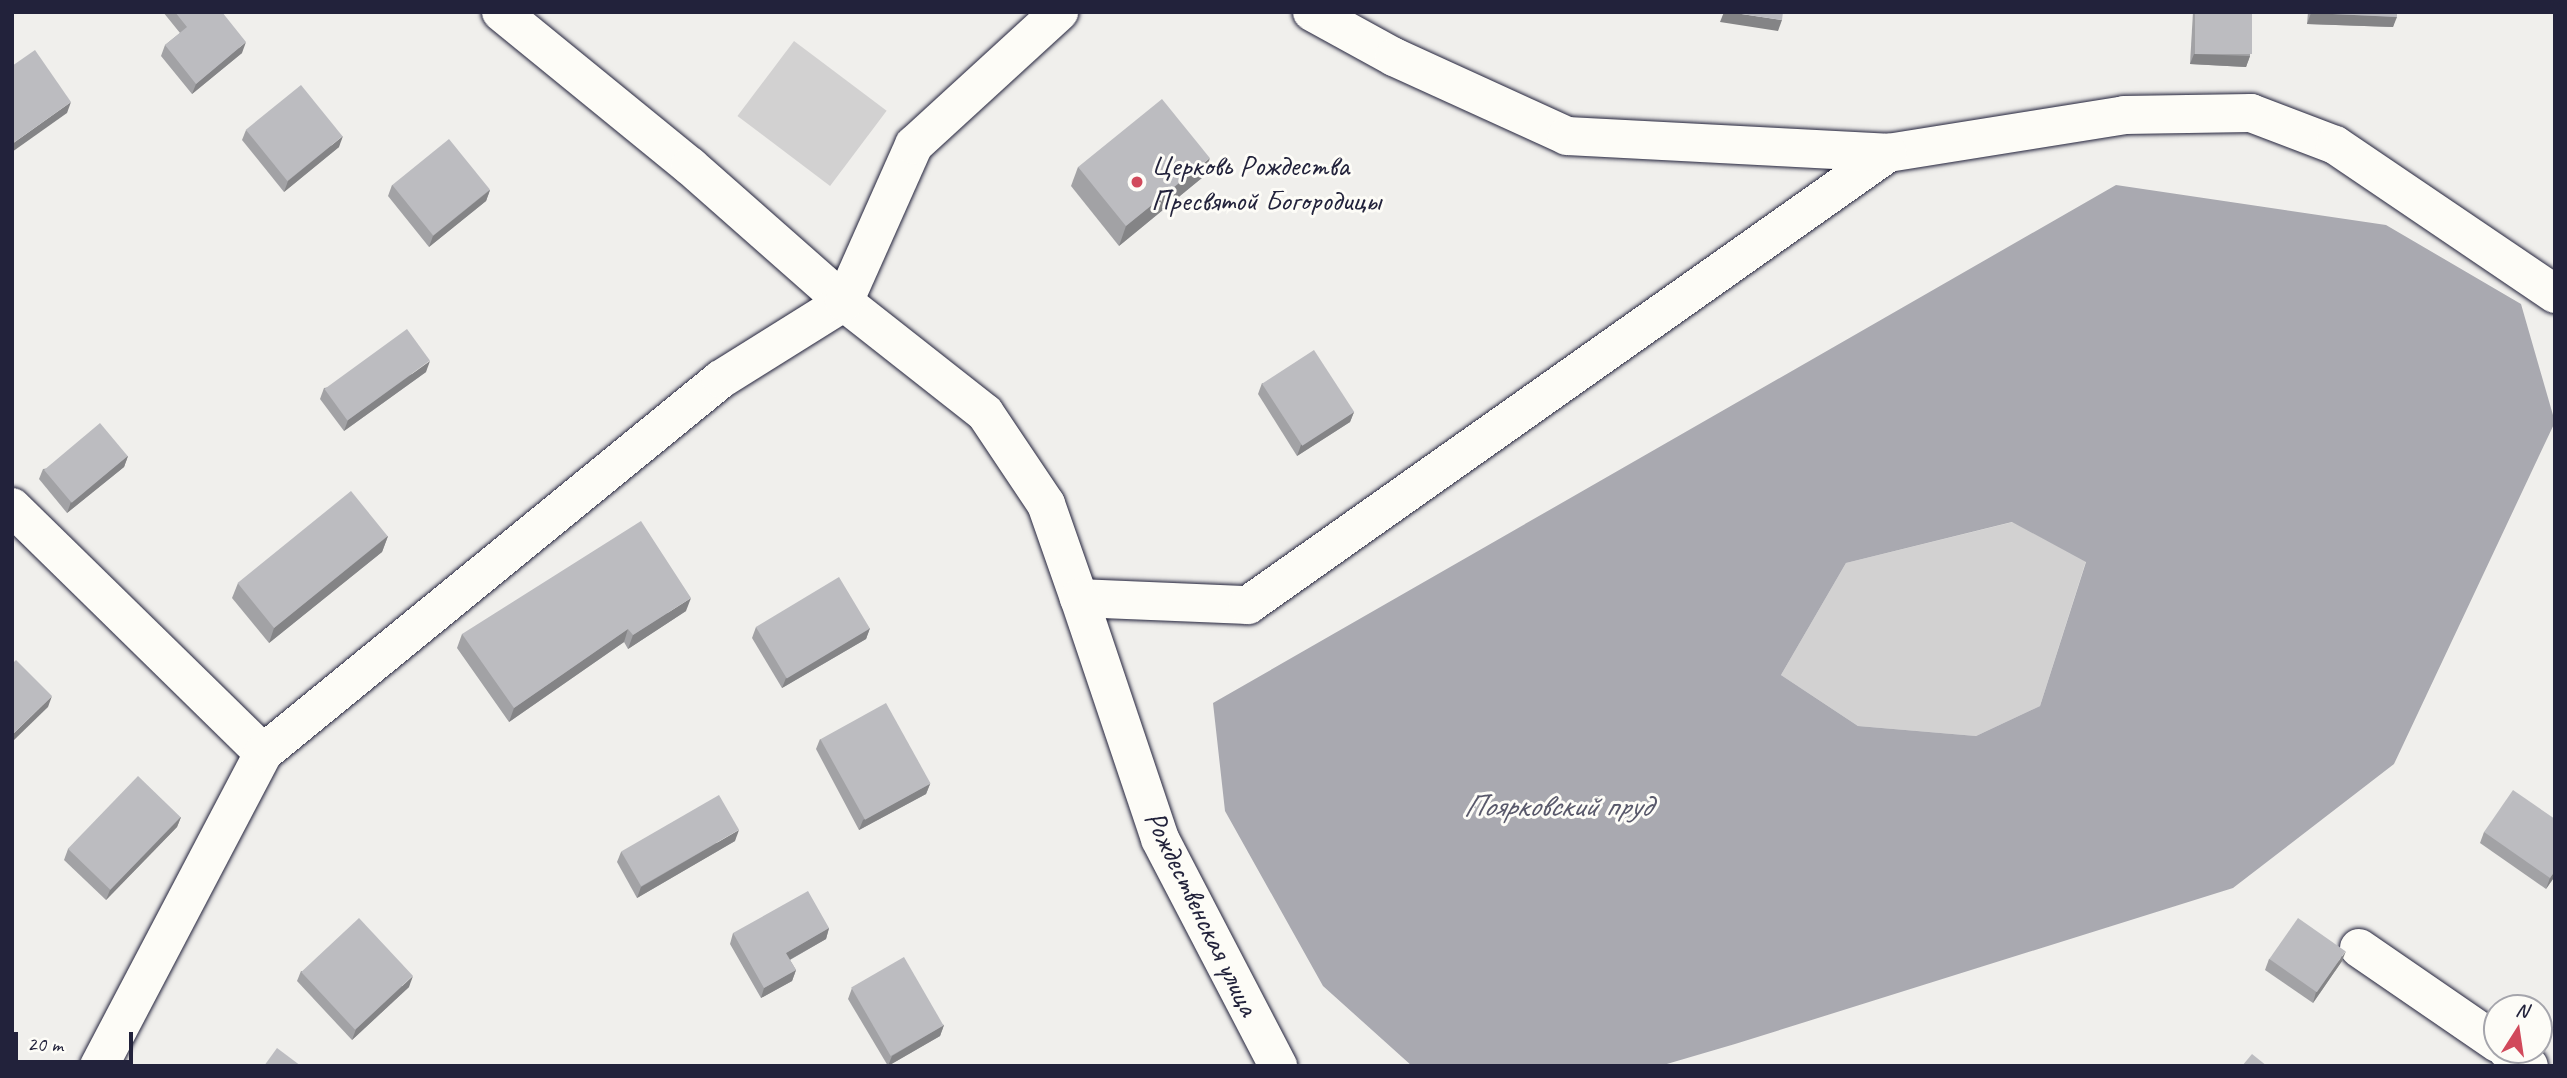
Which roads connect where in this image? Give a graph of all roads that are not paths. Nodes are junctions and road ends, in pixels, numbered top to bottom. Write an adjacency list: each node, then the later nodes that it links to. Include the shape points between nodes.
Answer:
1 (501, 12): 6 (street, Рождественская улица, via 691,166)
2 (1059, 12): 6 (street, via 914,145)
3 (1311, 12): 4 (street, via 1394,57 1567,136)
4 (1888, 153): 5 (street, via 2124,115 2251,113 2334,145); 8 (street, via 1248,605)
5 (2555, 294)
6 (844, 302): 8 (street, Рождественская улица, via 985,413 1046,505); 9 (street, via 721,379)
7 (12, 507): 9 (street)
8 (1079, 598): 13 (street, Рождественская улица, via 1160,839)
9 (262, 753): 12 (street)
10 (2359, 948): 11 (street)
11 (2483, 1033)
12 (99, 1066)
13 (1278, 1066)

